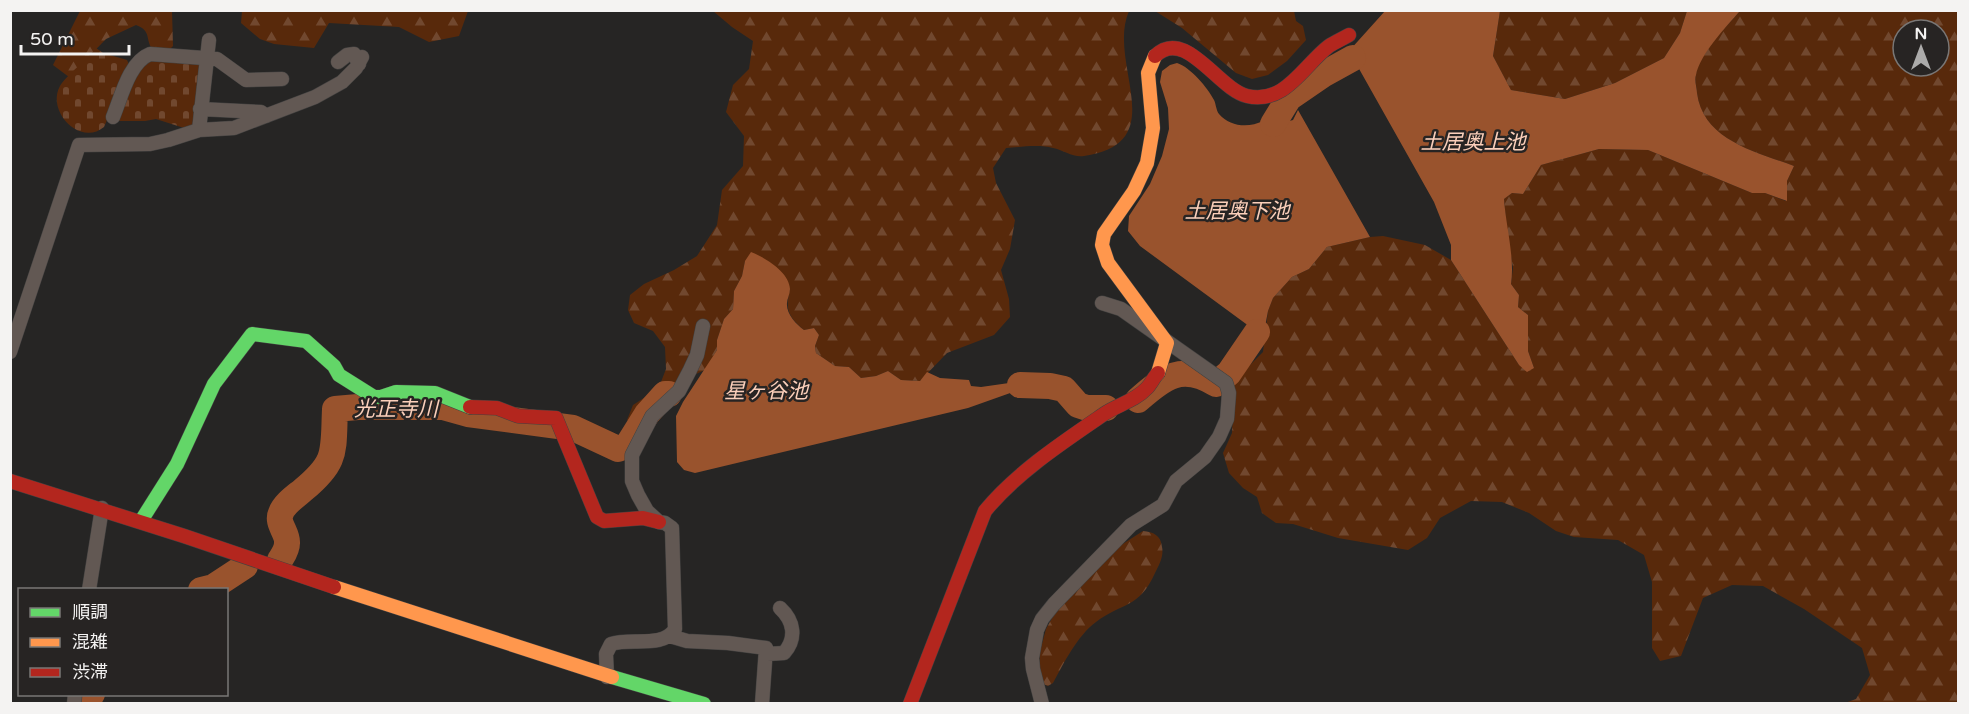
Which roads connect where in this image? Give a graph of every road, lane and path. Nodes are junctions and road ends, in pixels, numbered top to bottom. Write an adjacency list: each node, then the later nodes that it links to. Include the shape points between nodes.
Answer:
1 (1349, 35): 12 (street, via 1328,47 1293,84 1263,98 1228,87 1191,52 1181,49 1167,48 1149,64 1146,76 1153,126 1147,163 1140,183 1101,241 1102,253)
2 (209, 40): 3 (street)
3 (207, 57): 5 (street, via 224,62 246,80); 6 (street); 8 (street, via 145,56 131,72)
4 (338, 62): 7 (street, via 354,54 360,60 342,82)
5 (282, 80)
6 (200, 109): 7 (street, via 261,112); 9 (street)
7 (266, 116): 9 (street, via 234,128)
8 (112, 117)
9 (199, 130): 13 (street, via 150,144 79,146)
10 (1102, 303): 12 (street, via 1121,309)
11 (703, 326): 17 (street, via 697,355 685,381 652,416 632,455 632,481 647,511)
12 (1167, 343): 25 (street, via 1158,372 1147,388 1061,443 997,496 985,511); 26 (street, via 1220,379 1228,393 1227,419 1205,456 1176,481 1163,505 1131,525 1042,620 1032,658)
13 (10, 352)
14 (10, 481): 15 (street)
15 (102, 508): 16 (street); 18 (street)
16 (141, 521): 17 (street, via 177,464 214,384 252,334 306,340 339,375 374,397 396,392 435,393 468,407 556,418 597,518); 22 (street)
17 (659, 522): 20 (street, via 670,525 673,533 675,629)
18 (89, 588)
19 (780, 608): 21 (street, via 792,621 792,641 784,653)
20 (670, 636): 21 (street, via 766,648); 22 (street, via 611,644 606,654)
21 (767, 654): 24 (street)
22 (607, 677): 23 (street)
23 (704, 704)
24 (762, 704)
25 (910, 704)
26 (1042, 704)

